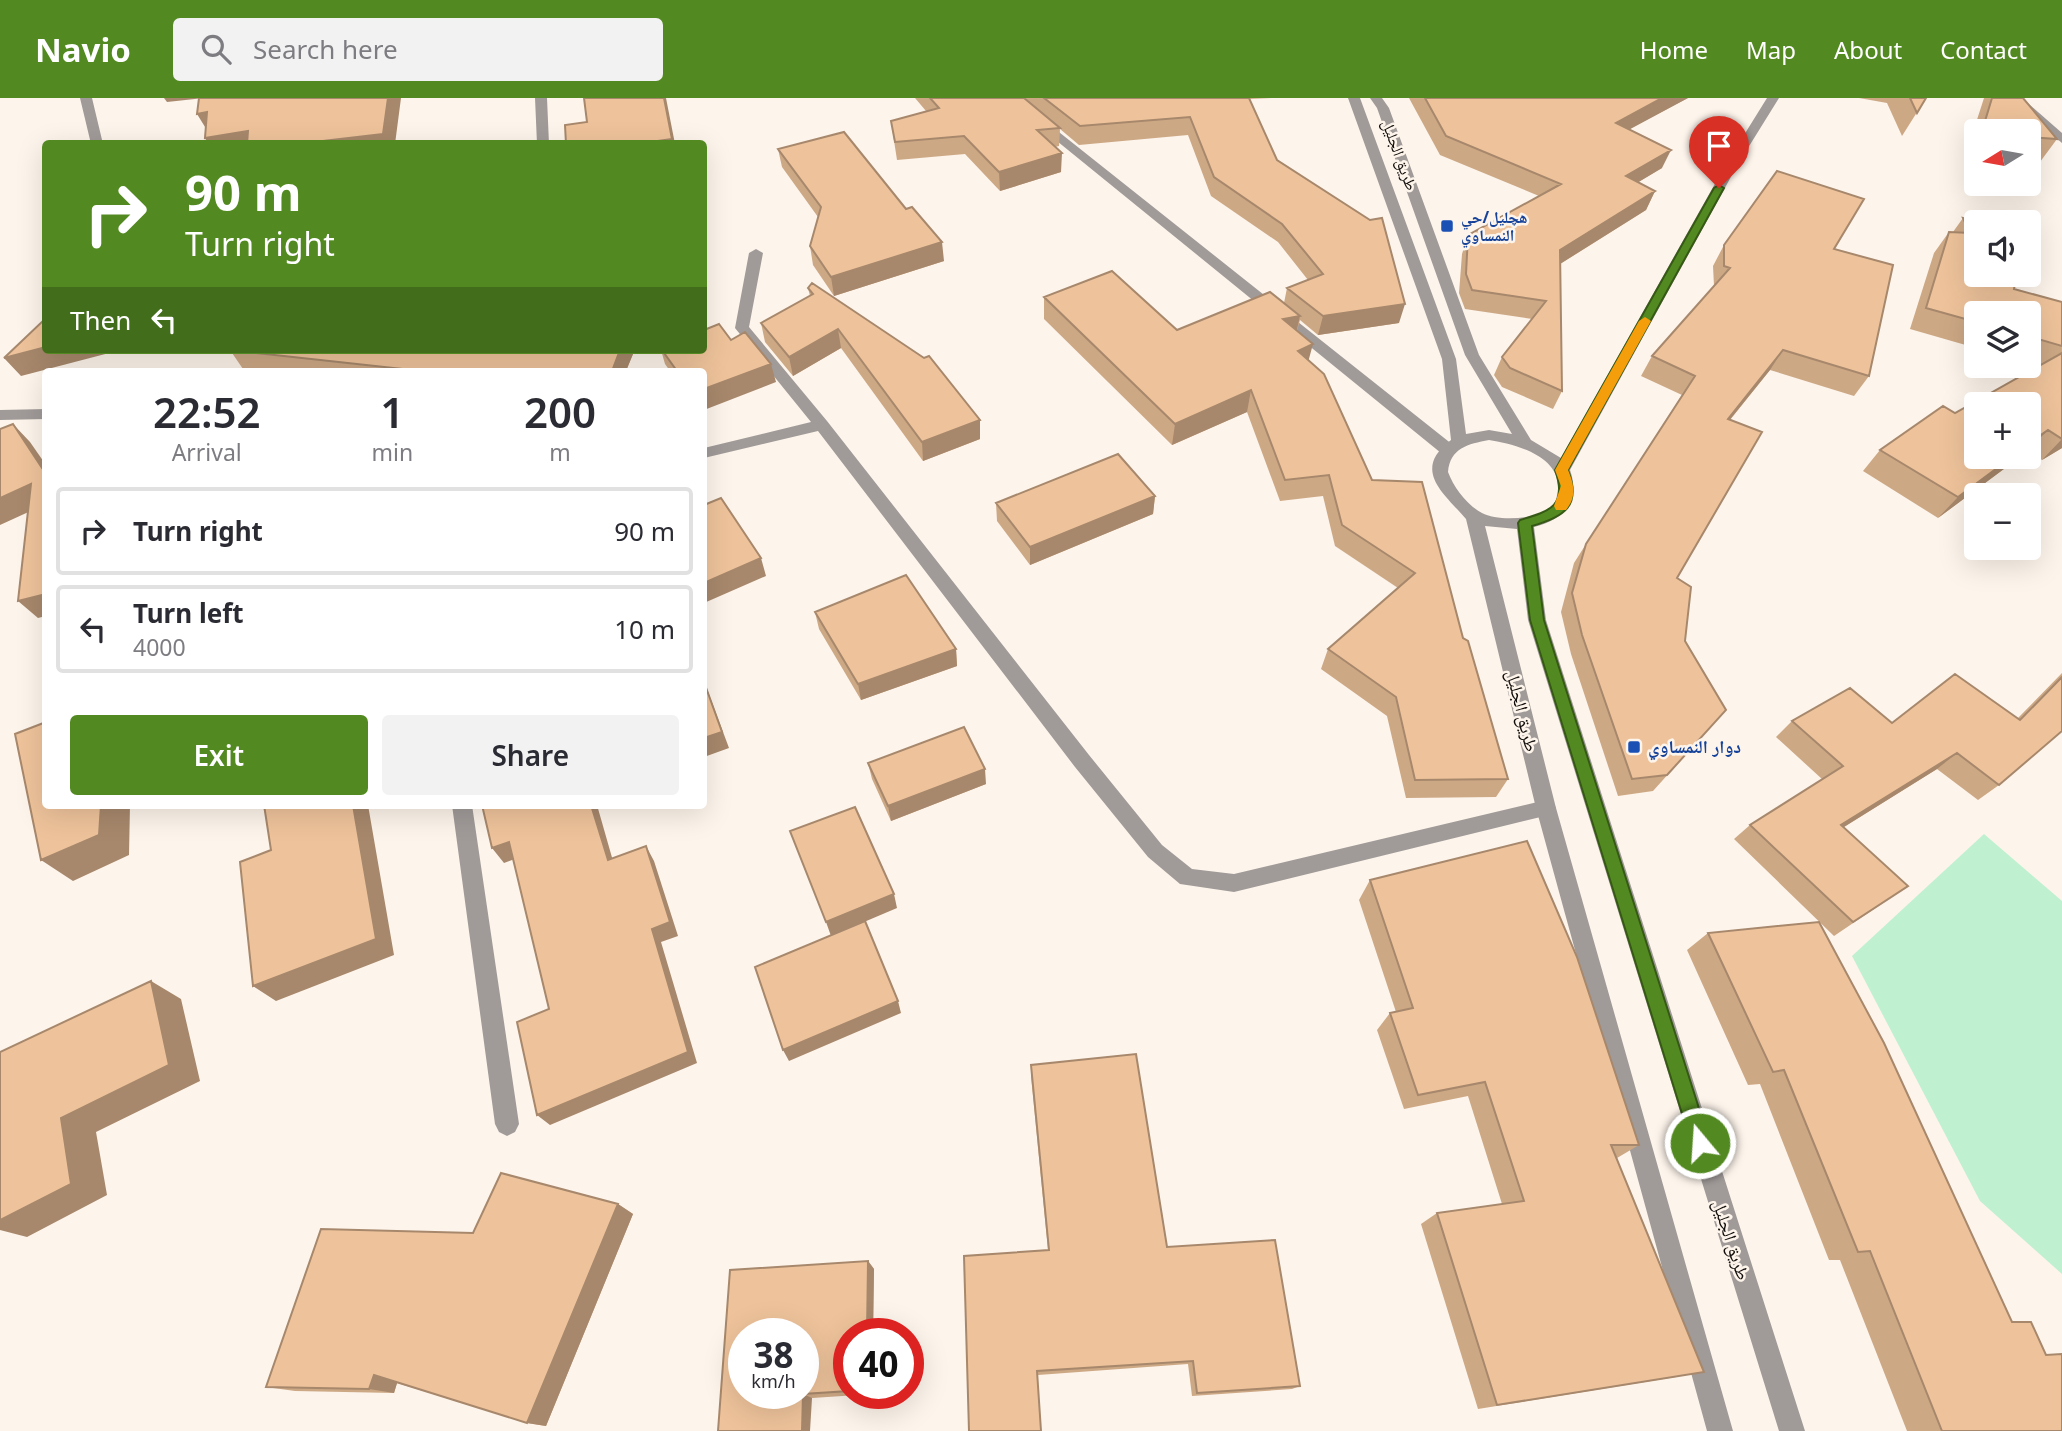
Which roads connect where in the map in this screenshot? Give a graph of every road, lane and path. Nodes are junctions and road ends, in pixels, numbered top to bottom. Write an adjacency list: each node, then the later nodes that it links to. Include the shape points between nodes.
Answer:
1 (86, 98): 9 (street)
2 (541, 98): 10 (street)
3 (1354, 98): 16 (street, طريق الجليل, via 1449,359)
4 (1376, 98): 15 (street, طريق الجليل, via 1472,355)
5 (1773, 98): 18 (street)
6 (2015, 98): 8 (street)
7 (1031, 113): 16 (street)
8 (2062, 139)
9 (96, 140)
10 (543, 140)
11 (755, 253): 14 (street, via 742,328)
12 (42, 414): 13 (street)
13 (0, 415)
14 (822, 425): 17 (street); 21 (street, via 1082,761 1155,851 1187,878 1234,883)
15 (1524, 442): 16 (street, via 1489,435); 18 (street)
16 (1453, 445): 19 (street, via 1441,461 1440,474 1444,487)
17 (707, 452)
18 (1562, 470): 20 (street, via 1568,486 1564,503 1552,515)
19 (1474, 516): 20 (street); 21 (street, طريق الجليل)
20 (1525, 523): 25 (street, طريق الجليل, via 1537,620)
21 (1546, 808): 24 (street, طريق الجليل)
22 (463, 809): 23 (street)
23 (507, 1124)
24 (1720, 1431)
25 (1792, 1431)

